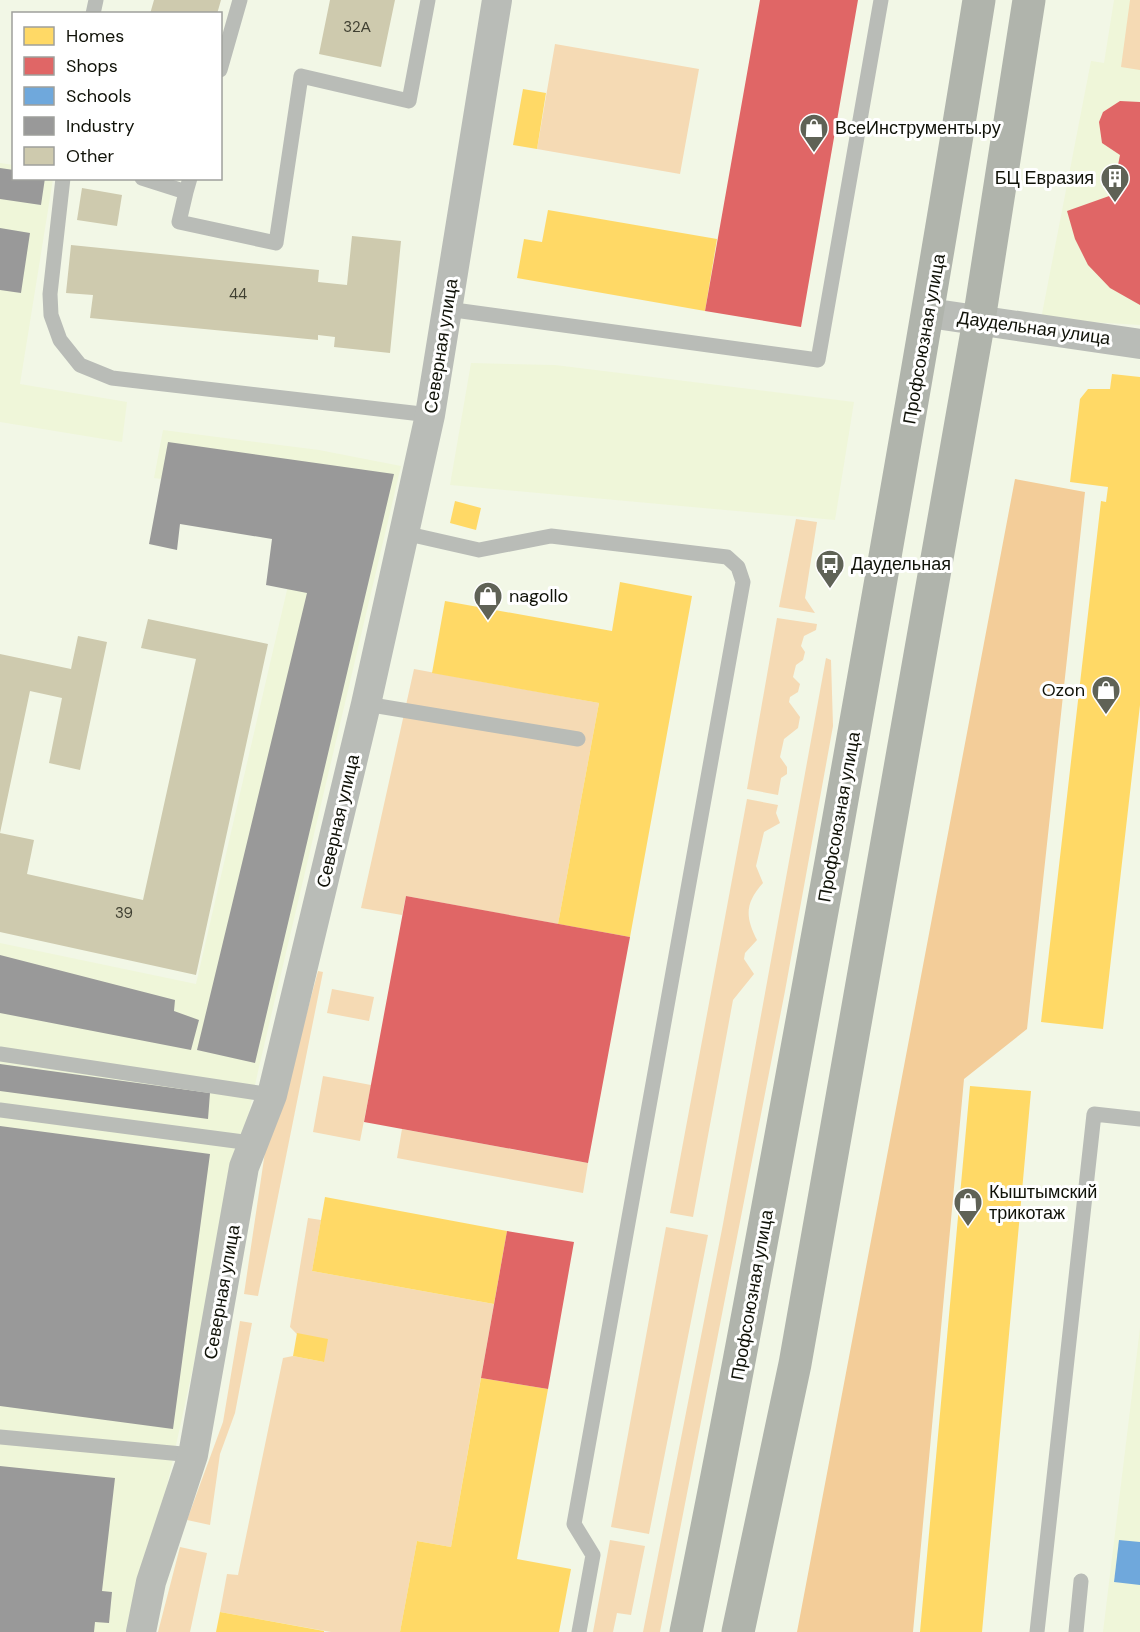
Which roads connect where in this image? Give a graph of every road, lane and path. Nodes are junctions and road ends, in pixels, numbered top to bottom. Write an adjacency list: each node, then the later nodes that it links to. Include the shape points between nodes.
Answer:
1 (240, 0): 7 (lane)
2 (428, 0): 10 (lane, via 409,101 301,76 276,243 179,222)
3 (497, 0): 11 (street, Северная улица)
4 (881, 0): 11 (lane, via 818,360)
5 (979, 0): 12 (main road, Профсоюзная улица)
6 (1029, 0): 13 (main road)
7 (222, 63)
8 (63, 180): 15 (lane, via 51,315 60,340 80,365 112,378)
9 (155, 180): 10 (lane)
10 (188, 185)
11 (447, 309): 15 (street, Северная улица)
12 (929, 313): 13 (street, Даудельная улица); 29 (main road, Профсоюзная улица, via 742,1356)
13 (979, 320): 14 (street, Даудельная улица); 30 (main road, via 795,1364)
14 (1140, 344)
15 (430, 415): 16 (street, Северная улица)
16 (404, 533): 17 (street, Северная улица); 28 (lane, via 479,550 551,536 727,557 738,567 743,582 574,1524 593,1555)
17 (366, 704): 18 (lane); 20 (street, Северная улица)
18 (578, 739)
19 (0, 1054): 20 (lane)
20 (272, 1095): 23 (street, Северная улица)
21 (0, 1110): 23 (lane)
22 (1140, 1119): 31 (lane, via 1094,1114)
23 (252, 1143): 25 (street, Северная улица, via 244,1167)
24 (0, 1437): 25 (lane)
25 (194, 1455): 27 (street, Северная улица, via 151,1582)
26 (1081, 1581): 32 (lane)
27 (141, 1632)
28 (579, 1632)
29 (686, 1632)
30 (738, 1632)
31 (1037, 1632)
32 (1076, 1632)

